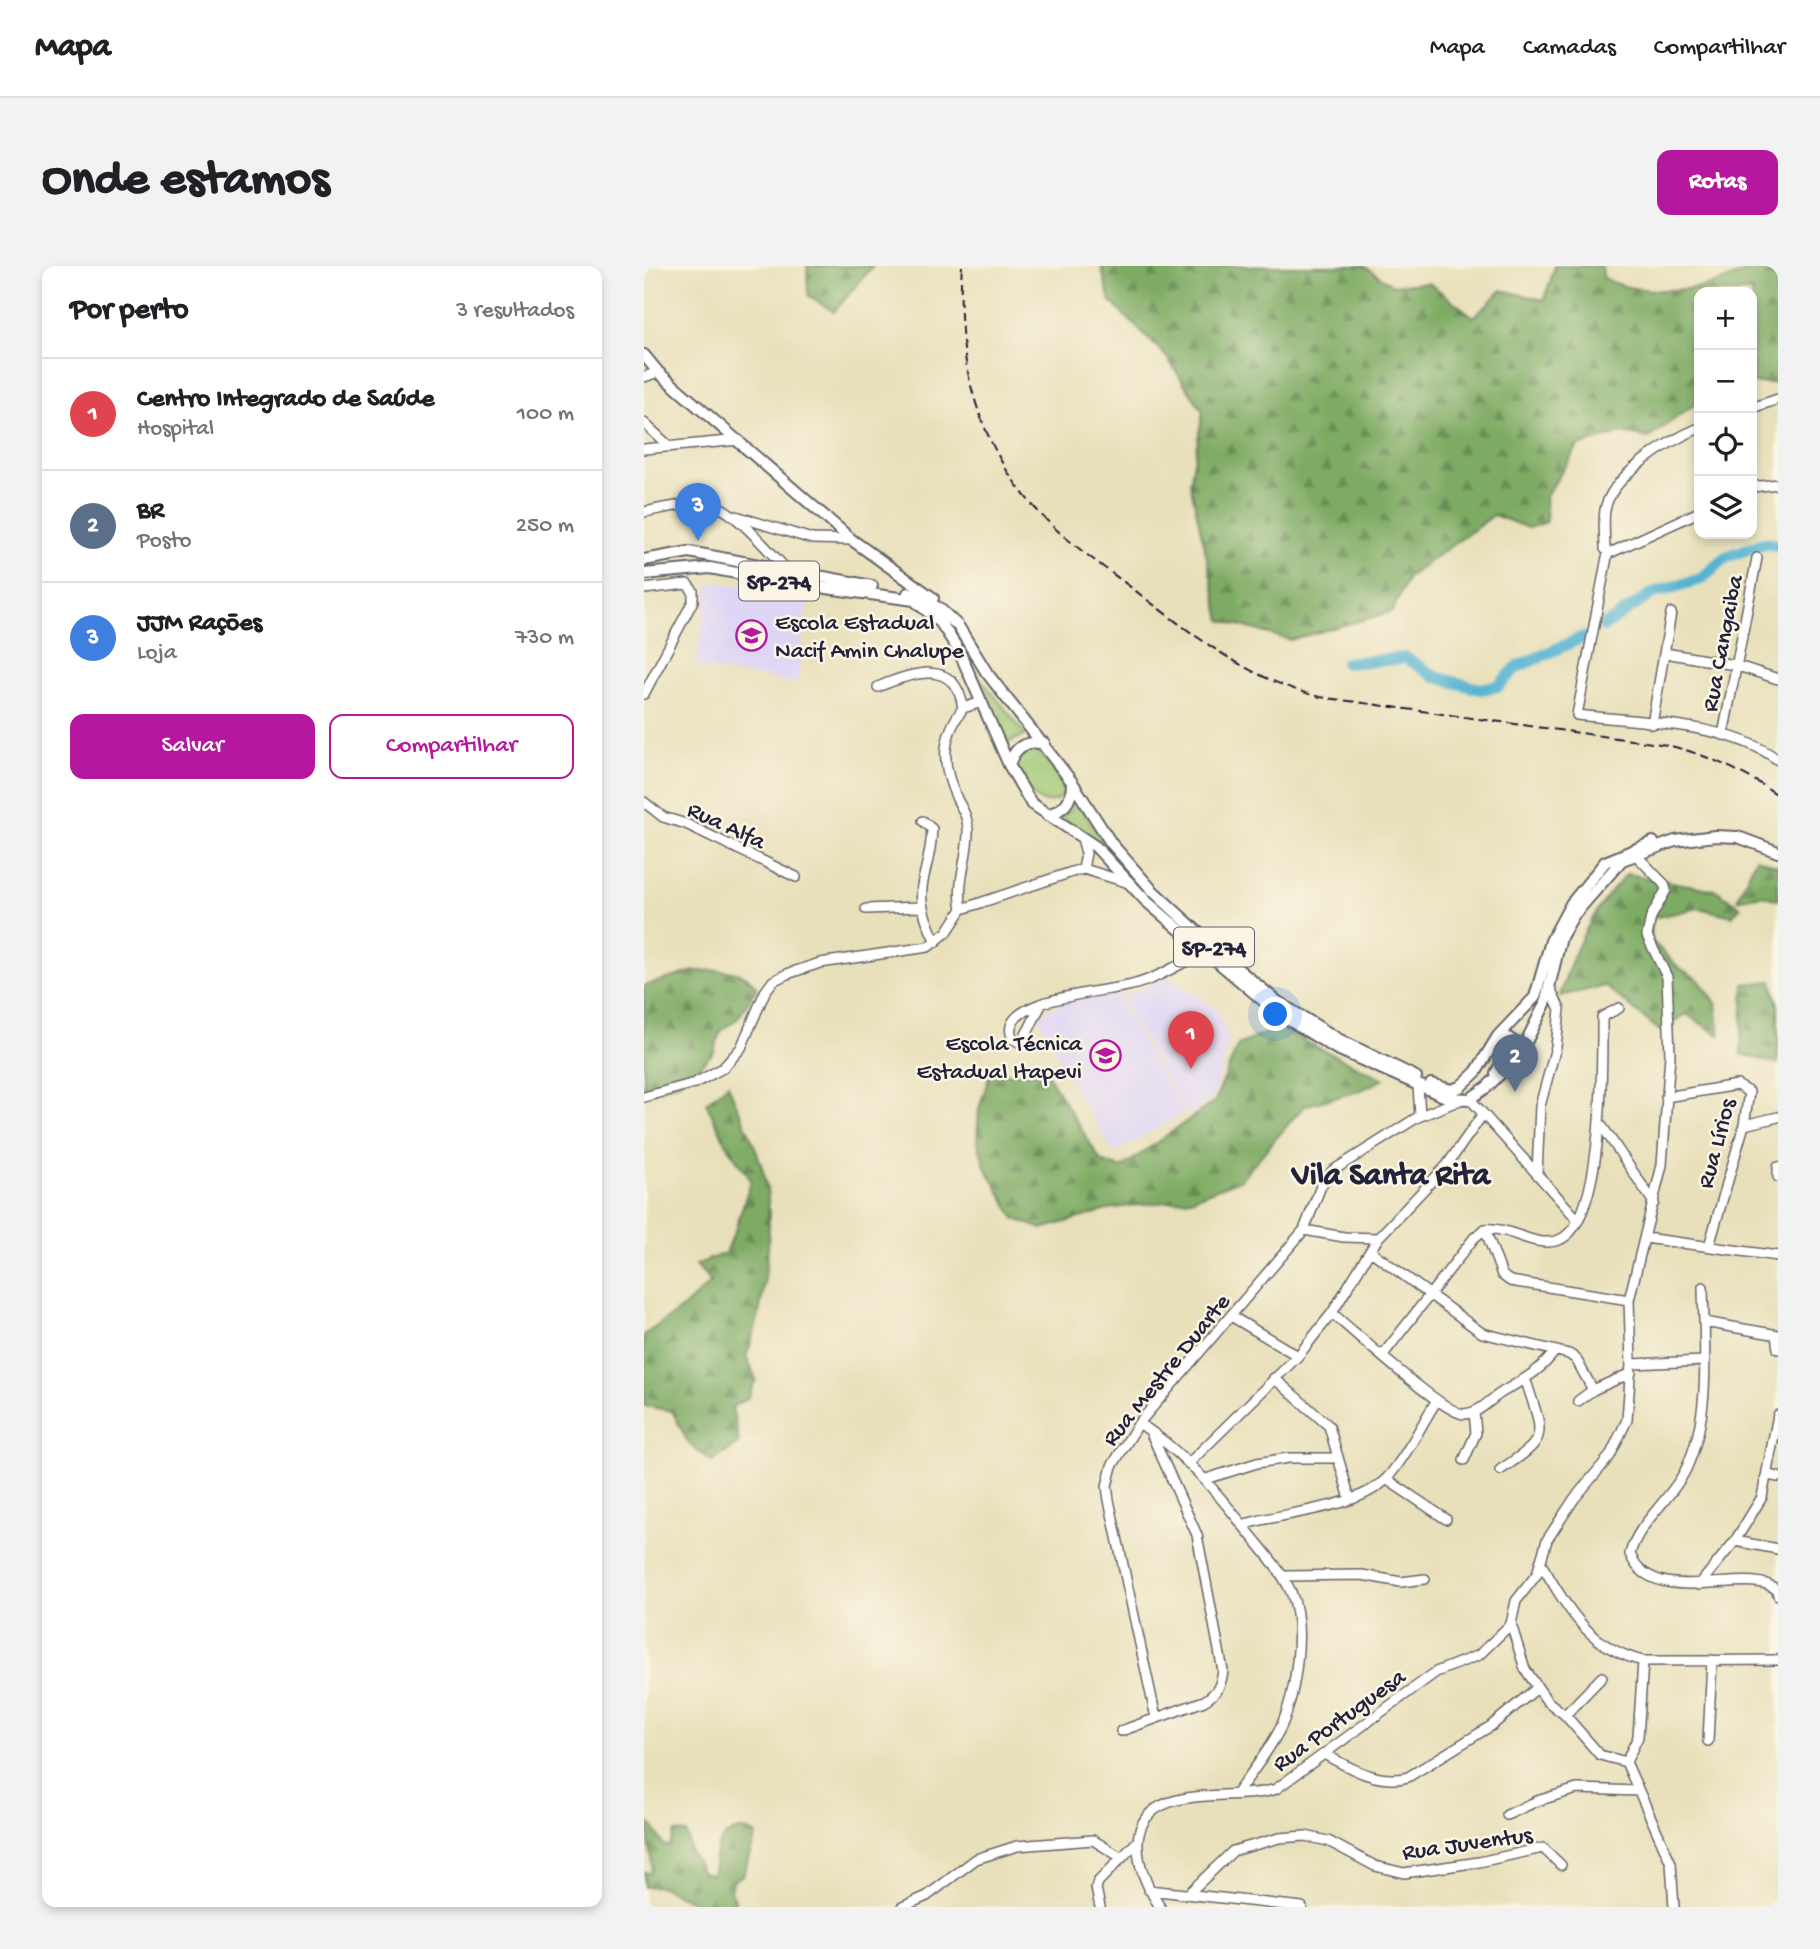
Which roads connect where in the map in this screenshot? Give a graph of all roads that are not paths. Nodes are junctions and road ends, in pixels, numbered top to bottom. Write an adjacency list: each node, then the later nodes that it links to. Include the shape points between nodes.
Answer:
1 (644, 355): 2 (main road)
2 (658, 372): 3 (street); 8 (main road)
3 (644, 377)
4 (1778, 399): 5 (street)
5 (1757, 406)
6 (644, 423): 9 (street)
7 (1694, 430): 18 (street, via 1636,466 1619,485 1605,510)
8 (739, 440): 9 (street); 16 (main road)
9 (670, 447): 10 (street)
10 (644, 449)
11 (1778, 484): 12 (street)
12 (1757, 486)
13 (644, 512): 15 (street, via 708,504)
14 (1694, 514): 18 (street)
15 (734, 516): 16 (street, via 812,539); 22 (street)
16 (852, 540): 24 (main road)
17 (689, 552): 20 (main road, SP-274); 21 (main road); 22 (main road, SP-274)
18 (1608, 553): 36 (street, via 1577,715)
19 (1757, 558): 30 (street, Rua Cangaiba)
20 (644, 560)
21 (688, 568): 23 (main road, SP-274); 34 (main road, SP-274, via 914,600 947,631)
22 (791, 573): 26 (main road, SP-274)
23 (644, 574)
24 (900, 575): 26 (main road); 27 (main road, via 927,592)
25 (644, 589): 33 (street, via 687,584 693,591 693,601)
26 (897, 591): 27 (main road, SP-274)
27 (939, 608): 38 (main road, SP-274, via 958,626 987,673)
28 (1671, 613): 29 (street)
29 (1665, 653): 30 (street); 36 (street)
30 (1735, 665): 31 (street); 37 (street, Rua Cangaiba)
31 (1778, 678)
32 (878, 687): 35 (street, via 920,672 934,674 955,682)
33 (644, 694)
34 (982, 702): 35 (street); 40 (main road, SP-274)
35 (963, 708): 54 (street, via 947,733 946,745 951,784 968,821 960,886)
36 (1651, 724): 37 (street)
37 (1723, 735): 39 (street)
38 (1044, 743): 40 (main road, via 1024,743); 41 (main road, SP-274)
39 (1778, 760)
40 (1009, 765): 43 (main road, SP-274, via 1023,794)
41 (1073, 782): 43 (main road, via 1070,801); 60 (main road, SP-274, via 1111,843 1153,891 1278,1002 1338,1039 1444,1089 1460,1087)
42 (644, 802): 50 (street, Rua Alfa, via 663,817)
43 (1046, 815): 45 (main road, SP-274)
44 (923, 821): 52 (street, via 932,829 921,877)
45 (1083, 838): 49 (street); 51 (main road, SP-274)
46 (1778, 844): 60 (main road, SP-274, via 1742,831 1715,829 1636,846 1605,862 1571,904 1551,941 1535,997)
47 (1778, 852): 48 (main road, via 1738,837 1714,836 1675,841)
48 (1636, 855): 57 (main road, via 1622,860 1573,916 1561,937); 64 (street, via 1666,890 1651,917 1647,936 1662,963 1670,992)
49 (1083, 869): 51 (street); 54 (street)
50 (796, 877)
51 (1129, 883): 56 (main road, SP-274)
52 (920, 907): 53 (street); 55 (street)
53 (866, 909)
54 (962, 909): 55 (street)
55 (936, 942): 63 (street, via 918,949 820,962 787,974 765,992 741,1048 723,1068 695,1083)
56 (1206, 951): 58 (street, via 1133,985 1074,993); 62 (main road, SP-274, via 1303,1030)
57 (1549, 986): 61 (main road, via 1532,1035); 71 (street, via 1560,1009)
58 (1043, 1003)
59 (1619, 1008): 69 (street, via 1602,1017)
60 (1484, 1057): 61 (main road, via 1502,1036 1512,1038 1512,1047)
61 (1492, 1082): 65 (main road)
62 (1418, 1086): 65 (main road, SP-274, via 1448,1098); 67 (street)
63 (644, 1097)
64 (1666, 1097): 70 (street, Rua Lírios, via 1744,1087 1750,1099); 74 (street, via 1662,1165)
65 (1466, 1099): 66 (street); 67 (street, Rua Mestre Duarte)
66 (1483, 1114): 72 (street); 78 (street, via 1447,1165)
67 (1420, 1115): 77 (street, Rua Mestre Duarte, via 1332,1171 1321,1186)
68 (1778, 1117): 70 (street)
69 (1600, 1124): 74 (street); 75 (street)
70 (1744, 1125): 80 (street, Rua Lírios)
71 (1537, 1145): 72 (street); 73 (street)
72 (1517, 1152): 73 (street)
73 (1537, 1174): 75 (street)
74 (1654, 1202): 79 (street)
75 (1578, 1220): 76 (street, via 1556,1241)
76 (1485, 1229): 84 (street); 85 (street, via 1502,1275 1510,1281)
77 (1304, 1230): 78 (street); 87 (street, Rua Mestre Duarte)
78 (1378, 1238): 81 (street)
79 (1645, 1238): 80 (street); 85 (street)
80 (1709, 1246): 82 (street)
81 (1372, 1252): 84 (street); 86 (street)
82 (1778, 1256)
83 (1703, 1287): 88 (street)
84 (1430, 1294): 91 (street, via 1482,1333); 93 (street)
85 (1629, 1300): 95 (street)
86 (1332, 1313): 92 (street); 93 (street)
87 (1231, 1316): 92 (street); 103 (street, Rua Mestre Duarte)
88 (1704, 1322): 89 (street); 94 (street)
89 (1777, 1335): 90 (street)
90 (1778, 1349)
91 (1555, 1351): 97 (street); 98 (street, via 1576,1359)
92 (1298, 1356): 96 (street)
93 (1382, 1356): 99 (street)
94 (1705, 1361): 95 (street); 121 (street, via 1703,1399 1687,1467 1630,1554 1642,1572)
95 (1631, 1368): 98 (street); 118 (street, via 1628,1420 1621,1437 1556,1525)
96 (1274, 1378): 105 (street, via 1329,1426); 107 (street)
97 (1526, 1381): 101 (street); 108 (street, via 1539,1439)
98 (1593, 1390): 100 (street)
99 (1437, 1400): 101 (street, via 1459,1413); 112 (street)
100 (1578, 1401)
101 (1474, 1412): 106 (street, via 1476,1433)
102 (1778, 1415): 109 (street)
103 (1139, 1423): 104 (street); 130 (street, Rua Mestre Duarte, via 1112,1466 1107,1486)
104 (1149, 1429): 107 (street); 130 (street, via 1197,1535 1223,1671 1215,1694 1185,1710)
105 (1338, 1458): 111 (street, via 1288,1458); 113 (street)
106 (1464, 1460)
107 (1190, 1462): 111 (street)
108 (1500, 1470)
109 (1768, 1475): 110 (street); 116 (street, via 1762,1497)
110 (1778, 1477)
111 (1206, 1479): 115 (street)
112 (1386, 1479): 113 (street); 114 (street)
113 (1350, 1499): 115 (street)
114 (1446, 1519)
115 (1242, 1525): 119 (street)
116 (1735, 1541): 117 (street); 121 (street)
117 (1778, 1549)
118 (1540, 1562): 123 (street, via 1537,1574 1516,1601); 126 (street, via 1578,1622 1595,1640)
119 (1283, 1576): 120 (street, via 1362,1575 1401,1582); 136 (street, via 1300,1633 1286,1712 1265,1754)
120 (1425, 1579)
121 (1699, 1585): 122 (street, via 1766,1583)
122 (1778, 1595)
123 (1511, 1624): 128 (street, via 1525,1669); 133 (street, Rua Portuguesa, via 1479,1655 1436,1672)
124 (1712, 1660): 125 (street); 126 (street); 132 (street)
125 (1778, 1660)
126 (1643, 1661): 134 (street, via 1638,1737)
127 (1602, 1677): 129 (street)
128 (1537, 1688): 129 (street); 133 (street, via 1491,1726 1396,1781 1363,1773)
129 (1565, 1716): 134 (street, via 1600,1755)
130 (1156, 1717): 131 (street)
131 (1121, 1731)
132 (1708, 1741)
133 (1326, 1755): 136 (street, Rua Portuguesa, via 1276,1789)
134 (1626, 1762): 135 (street)
135 (1639, 1791): 137 (street, via 1577,1789); 148 (street, via 1671,1863)
136 (1237, 1793): 138 (street, Rua Portuguesa, via 1176,1800 1156,1808 1143,1821)
137 (1507, 1815)
138 (1138, 1841): 139 (street); 141 (street)
139 (1122, 1858): 144 (street, via 1093,1840 1017,1846 976,1859 927,1896); 145 (street, via 1096,1885)
140 (1561, 1865): 142 (street, Rua Juventus, via 1543,1848 1404,1873 1375,1866 1318,1838 1279,1838 1233,1851)
141 (1149, 1890): 142 (street); 146 (street)
142 (1189, 1893): 143 (street)
143 (1250, 1904): 147 (street)
144 (902, 1907)
145 (1100, 1907)
146 (1160, 1907)
147 (1302, 1907)
148 (1674, 1907)

